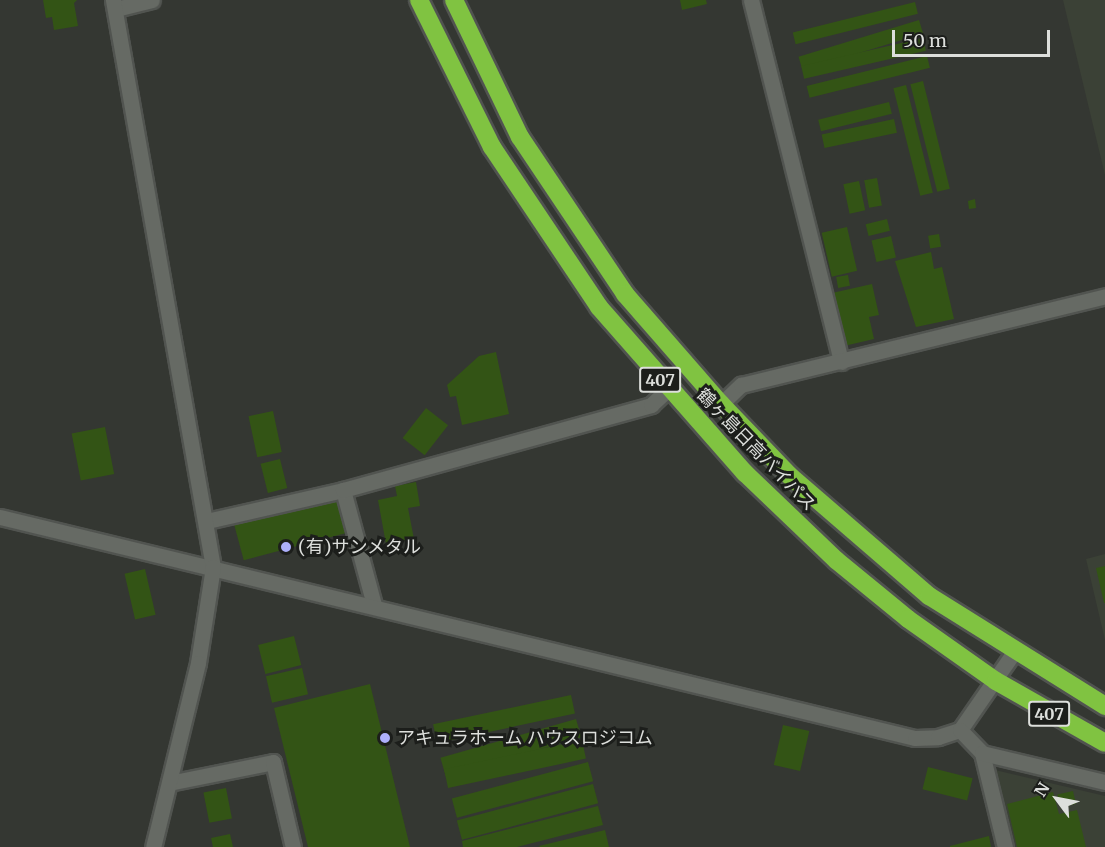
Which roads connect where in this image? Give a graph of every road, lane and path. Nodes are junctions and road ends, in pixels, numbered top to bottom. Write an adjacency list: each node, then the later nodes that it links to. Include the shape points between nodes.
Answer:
1 (153, 0): 5 (street)
2 (419, 0): 8 (highway, 鶴ヶ島日高バイパス / 407, via 492,147 599,307)
3 (454, 0): 9 (highway, 鶴ヶ島日高バイパス / 407, via 520,137 625,294)
4 (751, 0): 7 (street)
5 (115, 5): 12 (street)
6 (1105, 296): 7 (street)
7 (841, 362): 9 (street, via 741,385)
8 (668, 389): 10 (street, via 651,405); 16 (highway, 鶴ヶ島日高バイパス / 407, via 745,473 836,560 908,619)
9 (721, 404): 15 (highway, 鶴ヶ島日高バイパス / 407, via 790,476 866,543 929,596)
10 (343, 490): 12 (street); 14 (street)
11 (0, 517): 13 (street)
12 (207, 521): 13 (street)
13 (213, 567): 14 (street); 22 (street, via 198,663)
14 (374, 605): 18 (street, via 915,738 938,737)
15 (1014, 652): 16 (street); 17 (highway, 鶴ヶ島日高バイパス / 407)
16 (996, 681): 18 (street); 19 (highway, 鶴ヶ島日高バイパス / 407)
17 (1105, 706)
18 (960, 730): 20 (street)
19 (1105, 743)
20 (982, 753): 21 (street); 25 (street)
21 (1105, 782)
22 (169, 783): 23 (street); 24 (street, via 273,762)
23 (153, 847)
24 (293, 847)
25 (1005, 847)

